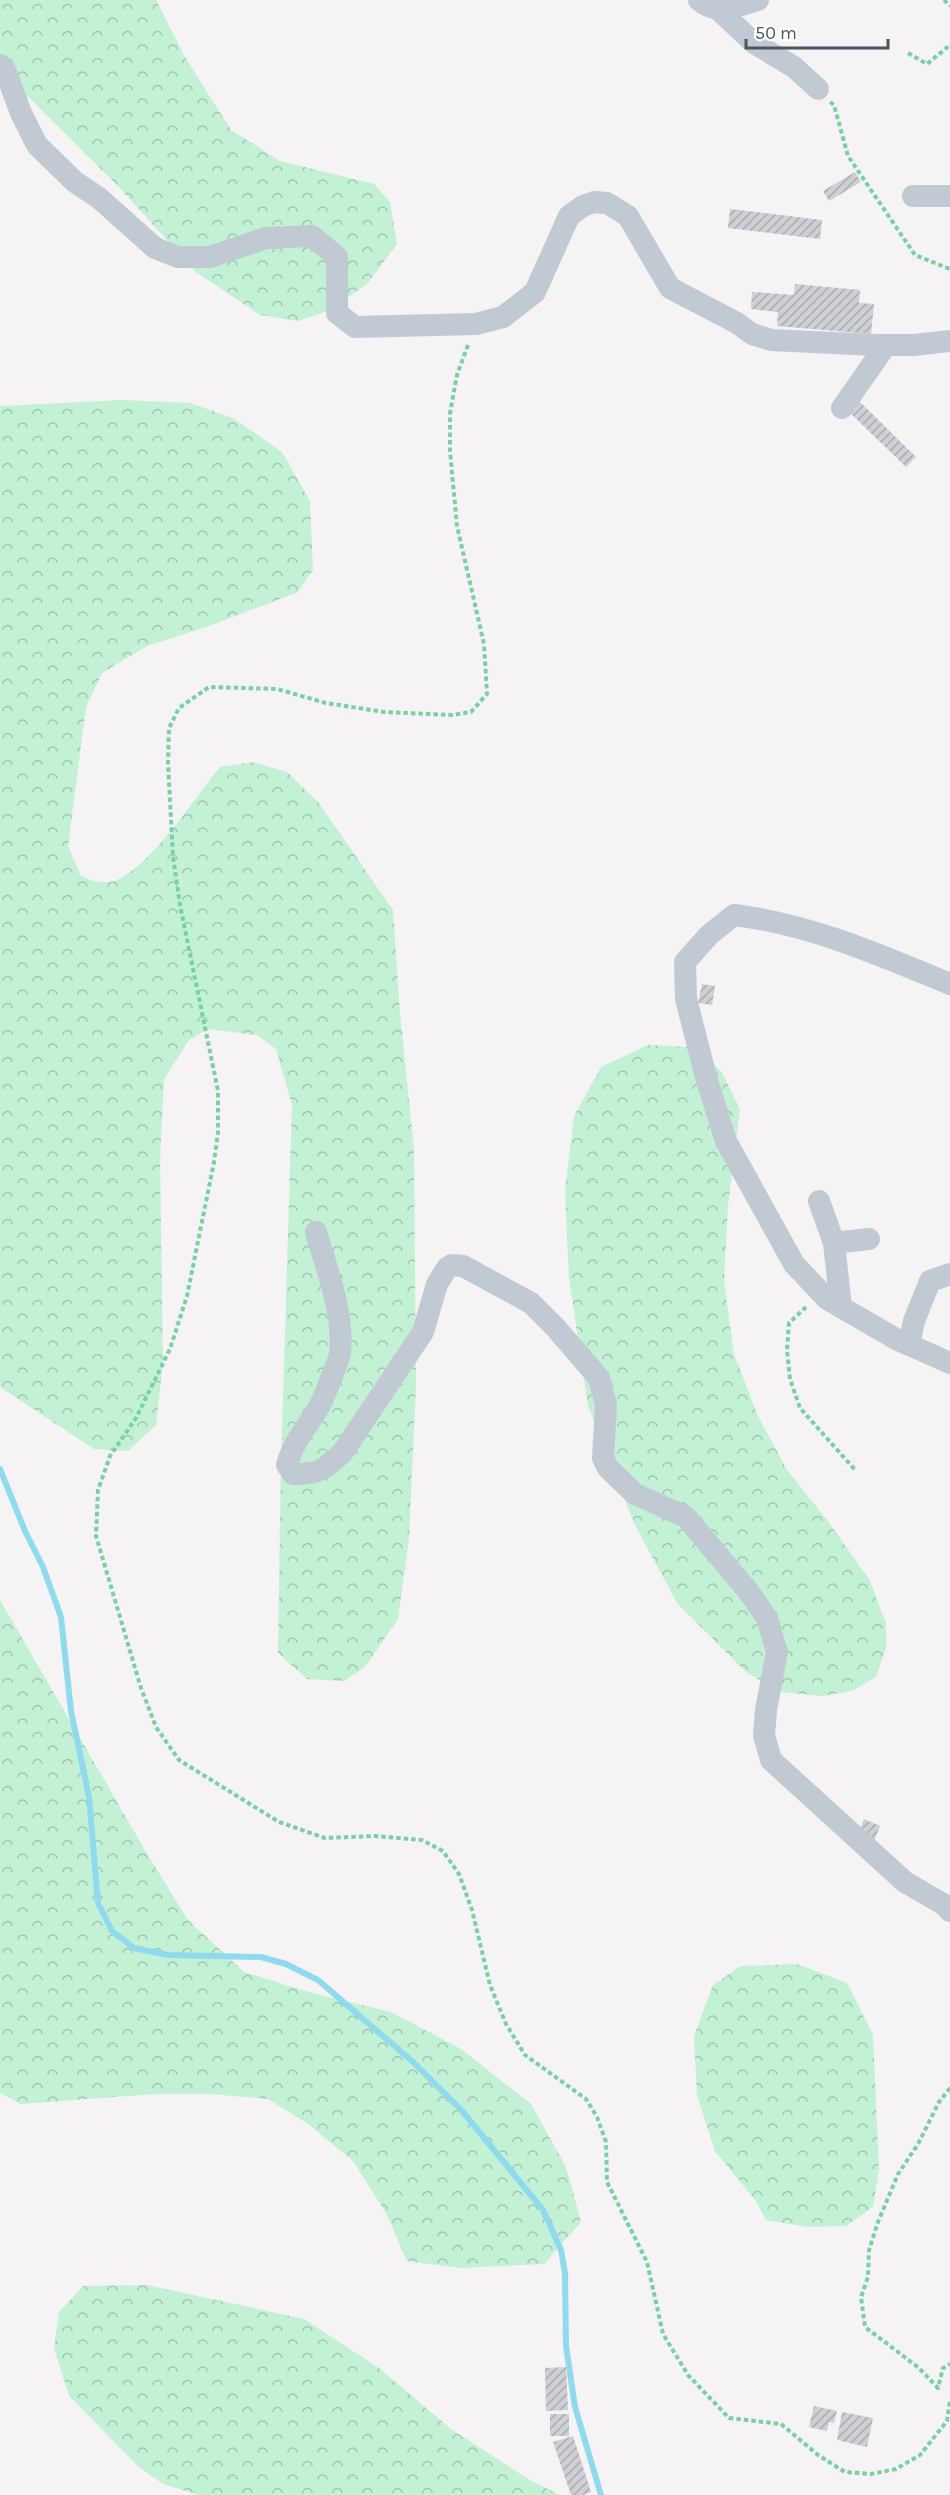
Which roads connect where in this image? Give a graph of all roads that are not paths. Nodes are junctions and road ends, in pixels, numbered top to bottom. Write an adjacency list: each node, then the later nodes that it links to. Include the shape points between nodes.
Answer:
1 (699, 0): 3 (street, via 707,8)
2 (758, 0): 3 (street)
3 (720, 10): 5 (street, via 753,43 794,67)
4 (0, 65): 9 (street, via 37,145 155,248 178,257 210,257 266,238 312,236 337,257 337,313 355,327 476,324 503,317 535,292 569,216 594,202 607,203 628,216 670,288 752,334 771,340)
5 (818, 89)
6 (913, 196): 7 (street)
7 (950, 196)
8 (950, 341): 9 (street)
9 (886, 345): 10 (street)
10 (842, 408)
11 (950, 984): 17 (street, via 854,944 766,918 735,915 709,935 685,962 686,999 726,1141 794,1264 821,1293)
12 (819, 1201): 15 (street)
13 (316, 1232): 20 (street, via 341,1331 340,1356 321,1404 290,1455 287,1465 293,1474 310,1474 326,1468 342,1452 423,1332 437,1284 447,1268 463,1266 531,1303 599,1378 606,1404 603,1458 608,1468 635,1494 686,1517 767,1618 777,1652 764,1735 771,1760 905,1882)
14 (869, 1239): 15 (street)
15 (834, 1243): 17 (street)
16 (950, 1274): 18 (street, via 930,1281)
17 (841, 1307): 18 (street)
18 (909, 1345): 19 (street)
19 (950, 1363)
20 (950, 1911)

